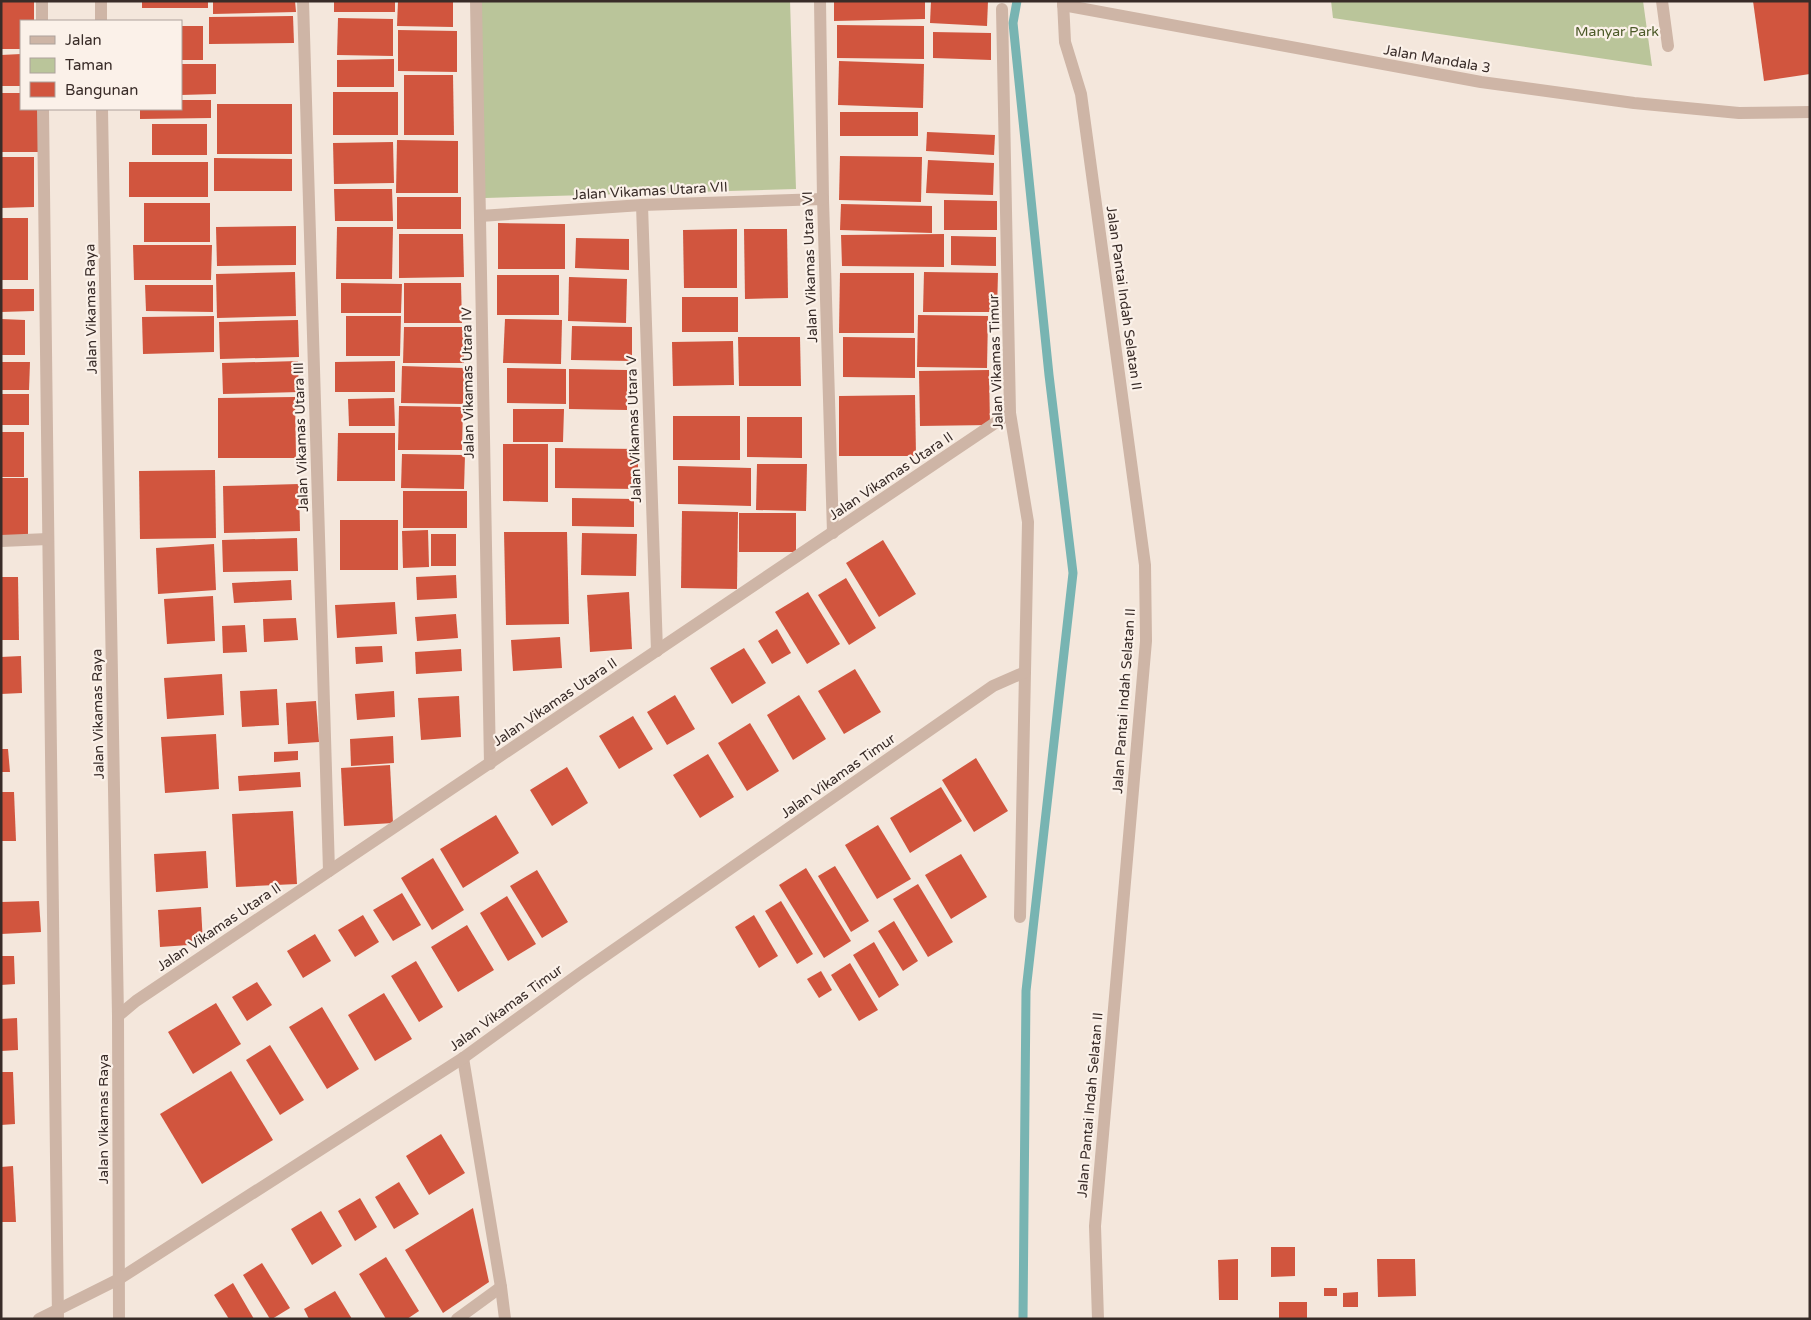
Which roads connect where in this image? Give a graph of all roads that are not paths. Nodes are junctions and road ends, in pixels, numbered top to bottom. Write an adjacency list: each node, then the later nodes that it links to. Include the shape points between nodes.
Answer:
1 (42, 1): 9 (street)
2 (101, 1): 10 (street)
3 (302, 1): 25 (street, Jalan Vikamas Utara III)
4 (476, 1): 17 (street, Jalan Vikamas Utara IV)
5 (820, 1): 15 (street, Jalan Vikamas Utara VI)
6 (1662, 1): 11 (street)
7 (1063, 3): 14 (street, Jalan Mandala 3, via 1481,82 1634,103 1739,113); 36 (street, Jalan Pantai Indah Selatan II, via 1065,42 1080,94 1145,565 1146,641 1095,1226)
8 (1002, 9): 18 (street, Jalan Vikamas Timur)
9 (42, 20)
10 (101, 20)
11 (1668, 46)
12 (43, 110): 20 (street)
13 (102, 110): 27 (street, Jalan Vikamas Raya)
14 (1810, 112)
15 (823, 199): 16 (street, Jalan Vikamas Utara VII); 19 (street, Jalan Vikamas Utara VI)
16 (642, 205): 17 (street, Jalan Vikamas Utara VII); 22 (street, Jalan Vikamas Utara V)
17 (480, 216): 24 (street, Jalan Vikamas Utara IV)
18 (1010, 414): 19 (street, Jalan Vikamas Utara II); 23 (street, Jalan Vikamas Timur, via 1028,522)
19 (833, 533): 22 (street, Jalan Vikamas Utara II)
20 (48, 539): 21 (street); 31 (street)
21 (1, 541)
22 (657, 651): 24 (street, Jalan Vikamas Utara II)
23 (1025, 672): 26 (street); 28 (street, Jalan Vikamas Timur, via 993,686)
24 (490, 764): 25 (street, Jalan Vikamas Utara II)
25 (329, 871): 27 (street, Jalan Vikamas Utara II)
26 (1020, 917)
27 (118, 1016): 29 (street, Jalan Vikamas Raya)
28 (463, 1058): 29 (street, Jalan Vikamas Timur); 30 (street)
29 (119, 1279): 31 (street, Jalan Vikamas Timur); 33 (street, Jalan Vikamas Raya)
30 (501, 1287): 34 (street); 35 (street)
31 (62, 1310): 32 (street, Jalan Vikamas Timur)
32 (39, 1319)
33 (119, 1319)
34 (457, 1319)
35 (504, 1319)
36 (1098, 1319)

